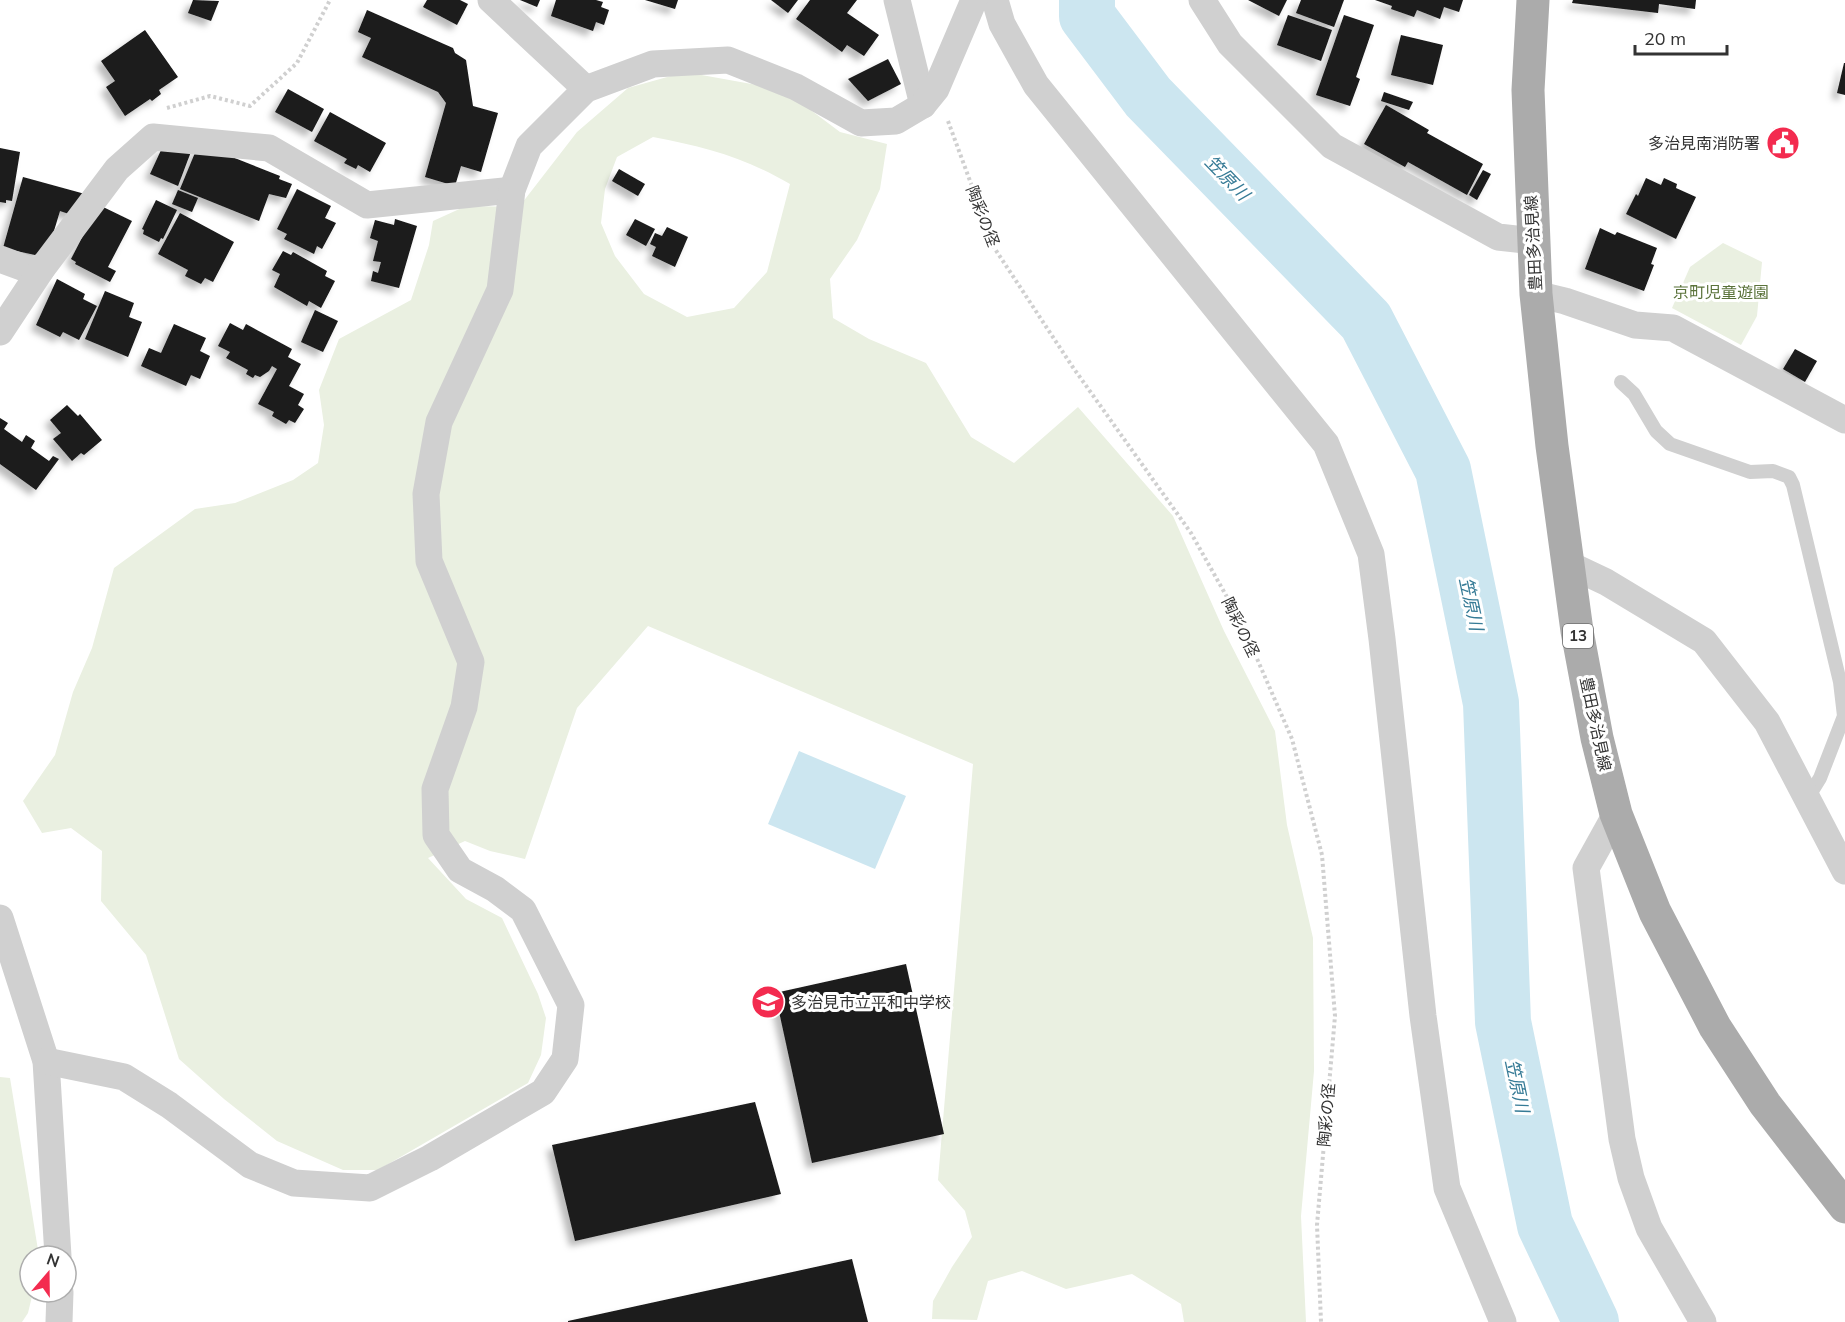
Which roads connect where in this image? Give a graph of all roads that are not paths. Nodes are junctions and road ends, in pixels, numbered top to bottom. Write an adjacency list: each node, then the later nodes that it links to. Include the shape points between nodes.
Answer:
1 (491, 0): 7 (street)
2 (897, 0): 8 (street)
3 (974, 0): 8 (street)
4 (995, 0): 27 (street, via 1002,24 1036,85 1326,444 1371,554 1423,1016 1447,1188)
5 (1202, 0): 10 (street, via 1230,44 1332,146 1498,237)
6 (1533, 0): 10 (main road, 豊田多治見線 / 13, via 1528,90)
7 (586, 89): 8 (street, via 652,64 728,60 796,87 861,123 896,121); 9 (street, via 529,146)
8 (930, 97)
9 (512, 190): 12 (street, via 367,205 269,148 153,137 117,169); 22 (street, via 500,290 440,422 426,494 429,561 471,662 464,708 435,789 436,835 460,870 524,910 571,1005 565,1059 543,1092 370,1188 294,1183 250,1165 124,1077)
10 (1533, 241): 13 (main road, 豊田多治見線 / 13)
11 (0, 259): 12 (street)
12 (41, 270): 14 (street)
13 (1536, 294): 16 (street, via 1635,325 1673,328); 17 (main road, 豊田多治見線 / 13)
14 (0, 332)
15 (1621, 382): 18 (lane, via 1670,444 1750,472 1773,471 1789,477 1793,485 1840,682 1844,716 1820,778)
16 (1845, 420)
17 (1568, 564): 18 (street, via 1606,582 1704,641 1767,722); 19 (main road, 豊田多治見線 / 13, via 1595,727)
18 (1807, 799): 20 (street)
19 (1616, 814): 23 (main road, 豊田多治見線 / 13, via 1655,912 1715,1027 1766,1104); 28 (street, via 1586,868 1622,1139 1649,1228)
20 (1845, 871)
21 (0, 918): 22 (street)
22 (46, 1061): 24 (street)
23 (1845, 1207)
24 (57, 1244)
25 (60, 1304): 26 (street)
26 (59, 1322)
27 (1503, 1322)
28 (1703, 1322)

